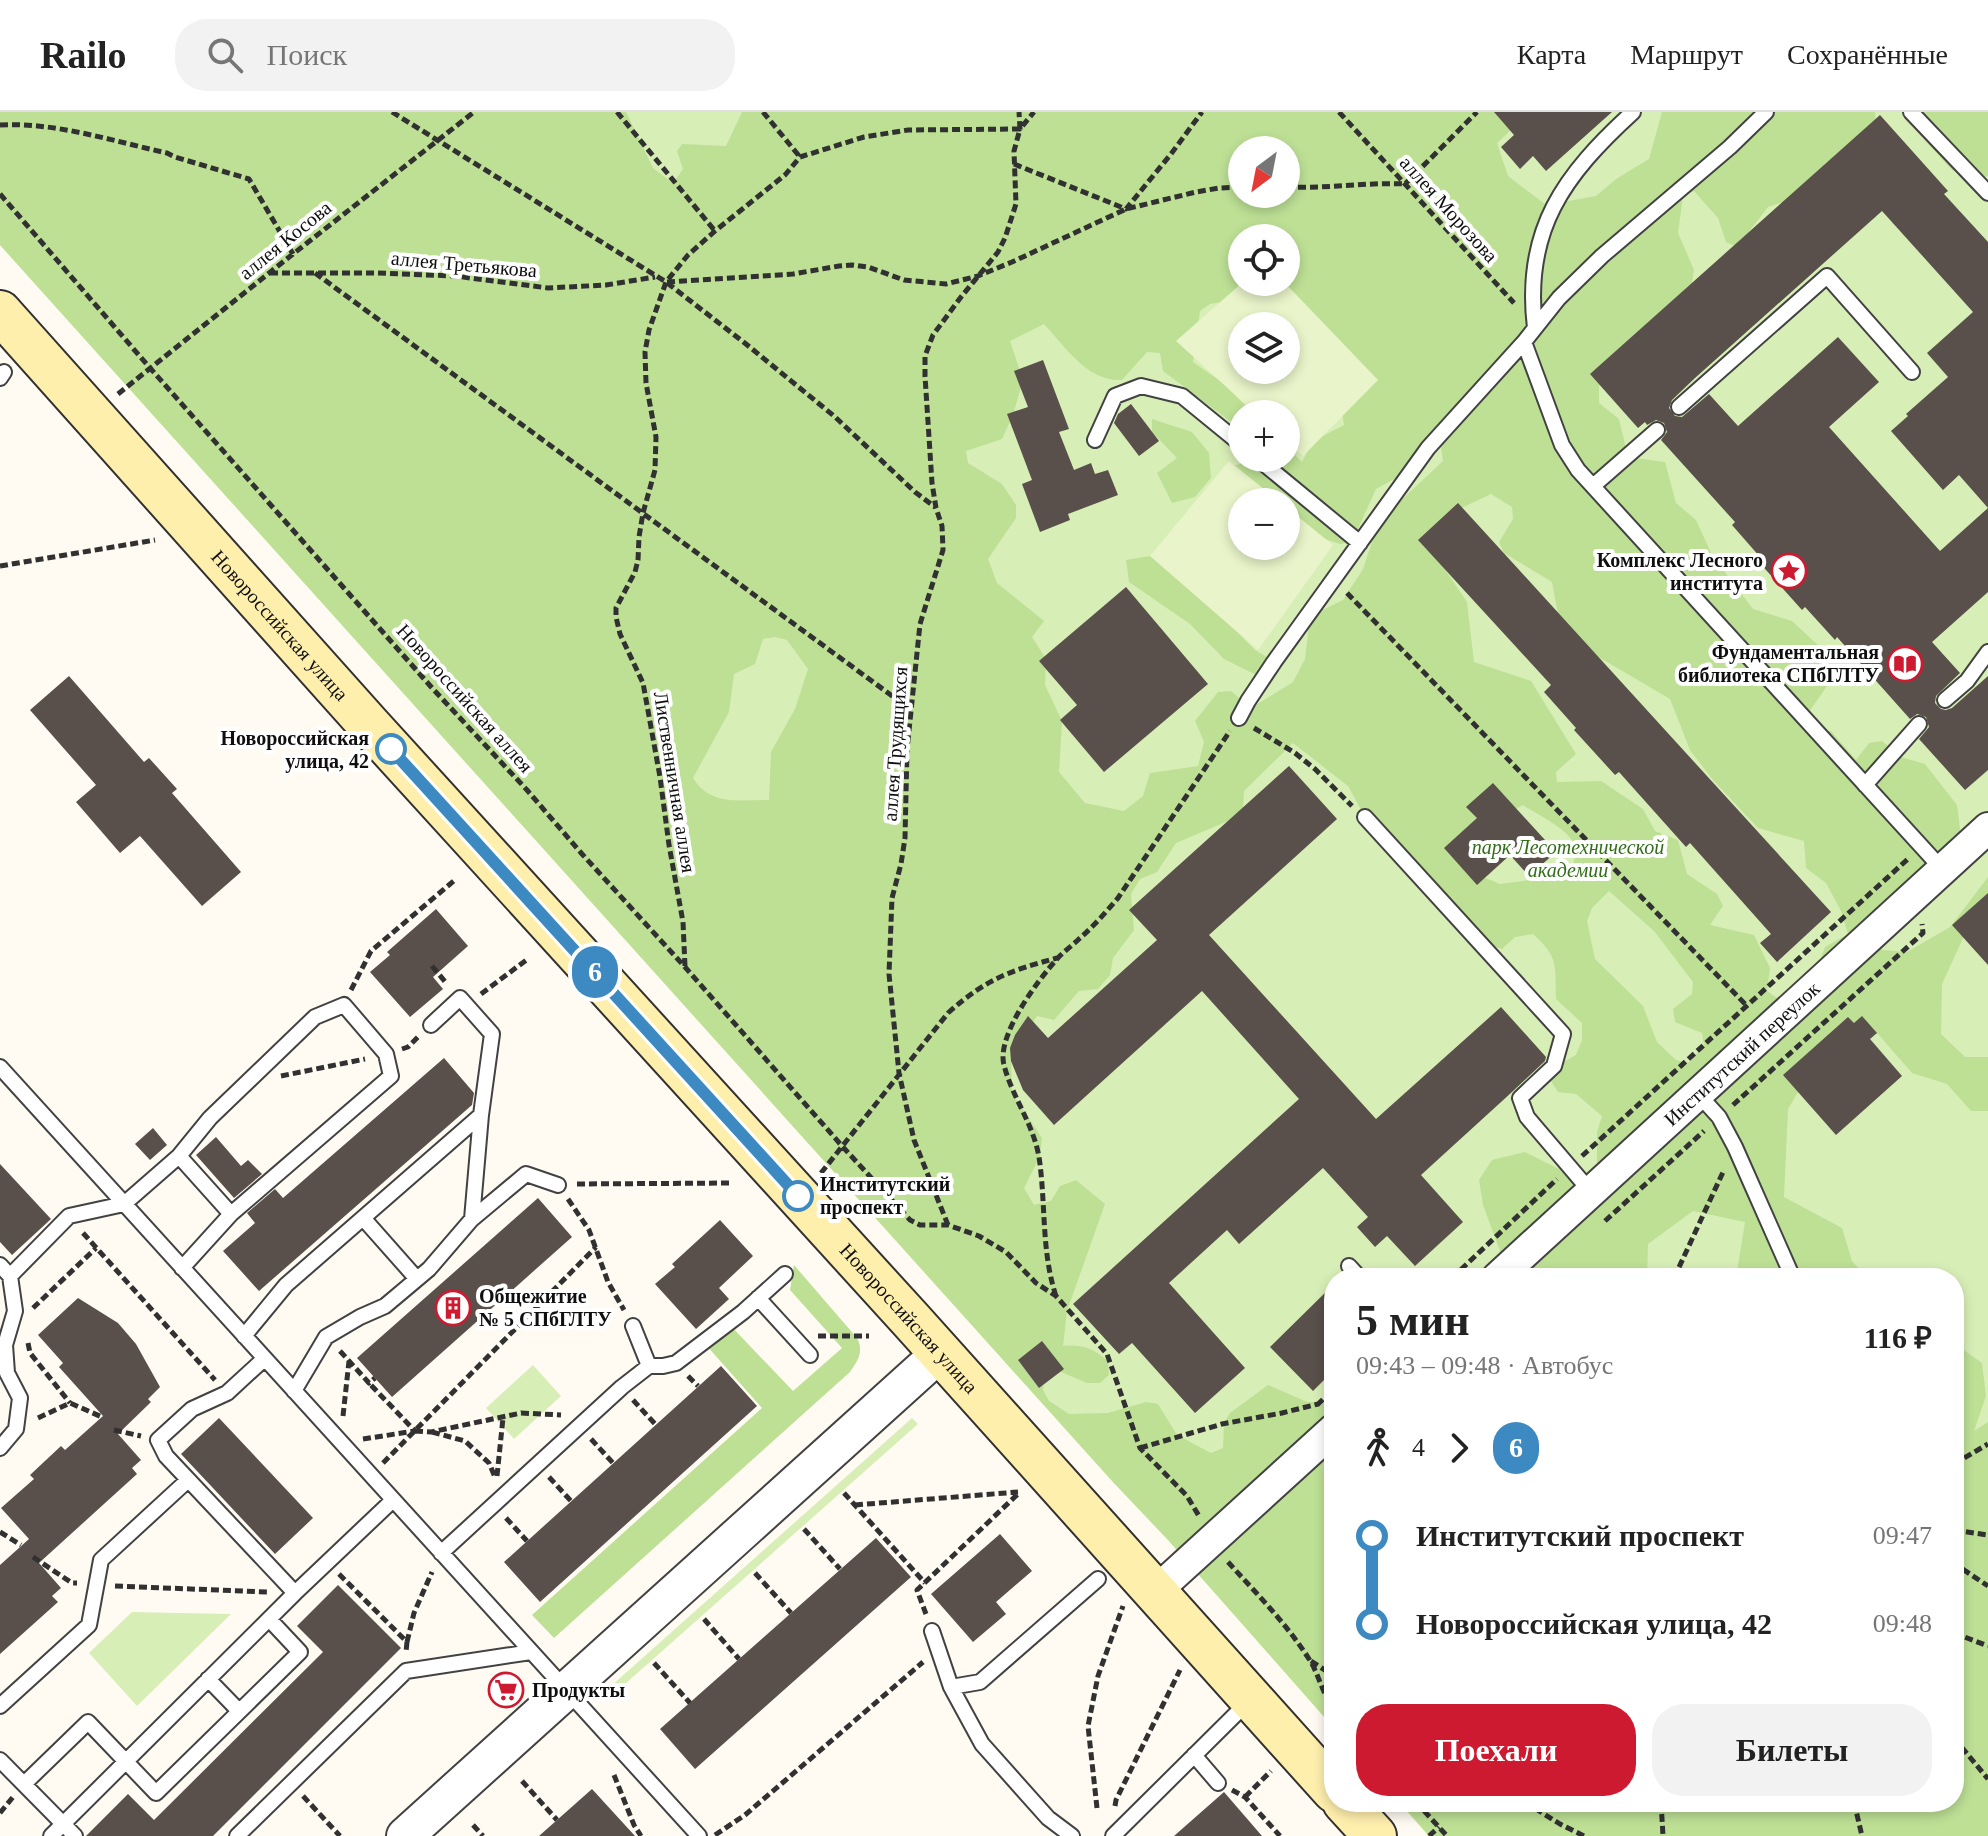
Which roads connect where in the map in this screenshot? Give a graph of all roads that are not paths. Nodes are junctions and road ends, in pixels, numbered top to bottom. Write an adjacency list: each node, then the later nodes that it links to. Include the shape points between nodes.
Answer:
1 (1633, 112): 6 (lane, via 1584,161 1552,209 1532,281)
2 (1766, 112): 6 (lane, via 1602,256)
3 (1911, 112): 4 (lane)
4 (1988, 193)
5 (0, 312): 44 (main road, Новороссийская улица)
6 (1535, 328): 7 (lane)
7 (1524, 342): 14 (lane, via 1562,445); 15 (lane, via 1444,429)
8 (1912, 372): 9 (lane, via 1827,276)
9 (1679, 407)
10 (1657, 430): 14 (lane)
11 (1228, 434): 12 (lane, via 1182,396 1141,386 1115,396)
12 (1095, 440)
13 (1274, 472): 15 (lane)
14 (1593, 486): 20 (lane)
15 (1360, 543): 18 (lane)
16 (1988, 652): 17 (lane)
17 (1945, 700)
18 (1239, 718)
19 (1919, 724): 20 (lane)
20 (1865, 785): 23 (lane)
21 (1365, 817): 30 (lane, via 1563,1034 1554,1066 1520,1098 1527,1117)
22 (1988, 828): 23 (street, Институтский переулок)
23 (1943, 870): 26 (street, Институтский переулок)
24 (431, 1025): 27 (lane, via 460,998 492,1034)
25 (0, 1067): 31 (lane)
26 (1698, 1094): 30 (street, Институтский переулок); 37 (lane, via 1719,1117 1735,1147)
27 (481, 1115): 33 (lane); 34 (lane)
28 (179, 1156): 31 (lane); 32 (lane); 32 (lane, via 210,1118 315,1017 344,1005 386,1054 391,1076)
29 (558, 1185): 34 (lane, via 526,1174)
30 (1591, 1192): 36 (street, Институтский переулок)
31 (124, 1204): 35 (lane); 38 (lane, via 69,1216)
32 (231, 1214): 35 (lane)
33 (363, 1218): 40 (lane); 43 (lane, via 286,1285)
34 (472, 1219): 40 (lane)
35 (182, 1268): 43 (lane)
36 (1508, 1268)
37 (1789, 1268)
38 (5, 1271): 50 (lane, via 15,1311 5,1345 7,1373 20,1398 16,1429)
39 (785, 1274): 41 (lane)
40 (417, 1279): 48 (lane, via 385,1306 326,1337)
41 (758, 1298): 45 (lane); 47 (lane, via 676,1363)
42 (633, 1326): 47 (lane)
43 (244, 1336): 46 (lane)
44 (940, 1353): 56 (main road, Новороссийская улица); 62 (street)
45 (810, 1355)
46 (264, 1359): 48 (lane); 51 (lane, via 227,1393 192,1409 158,1440)
47 (649, 1366): 53 (lane)
48 (294, 1391): 52 (lane)
49 (1324, 1418): 56 (street, via 1213,1539)
50 (0, 1448)
51 (188, 1480): 55 (lane); 64 (lane, via 101,1560 89,1625)
52 (393, 1500): 53 (lane); 55 (lane)
53 (441, 1553): 59 (lane)
54 (1098, 1579): 61 (lane, via 980,1682)
55 (295, 1593): 57 (lane)
56 (1139, 1599): 63 (main road, Новороссийская улица)
57 (269, 1619): 60 (lane); 65 (lane, via 300,1652)
58 (932, 1631): 61 (lane)
59 (531, 1652): 62 (lane); 76 (lane, via 406,1671)
60 (208, 1679): 65 (lane); 68 (lane)
61 (951, 1687): 79 (lane, via 982,1744 1048,1818)
62 (566, 1690): 77 (street); 78 (lane)
63 (1251, 1699): 66 (lane); 69 (main road, Новороссийская улица)
64 (0, 1706)
65 (239, 1711): 68 (lane, via 156,1793)
66 (1194, 1755): 70 (lane); 80 (lane)
67 (0, 1760): 71 (lane)
68 (126, 1762): 71 (lane, via 88,1722); 73 (lane)
69 (1324, 1780)
70 (1218, 1783)
71 (24, 1784): 73 (lane)
72 (1353, 1812): 81 (main road)
73 (63, 1824): 74 (lane); 75 (lane)
74 (51, 1836)
75 (75, 1836)
76 (237, 1836)
77 (405, 1836)
78 (699, 1836)
79 (1072, 1836)
80 (1113, 1836)
81 (1375, 1836)

